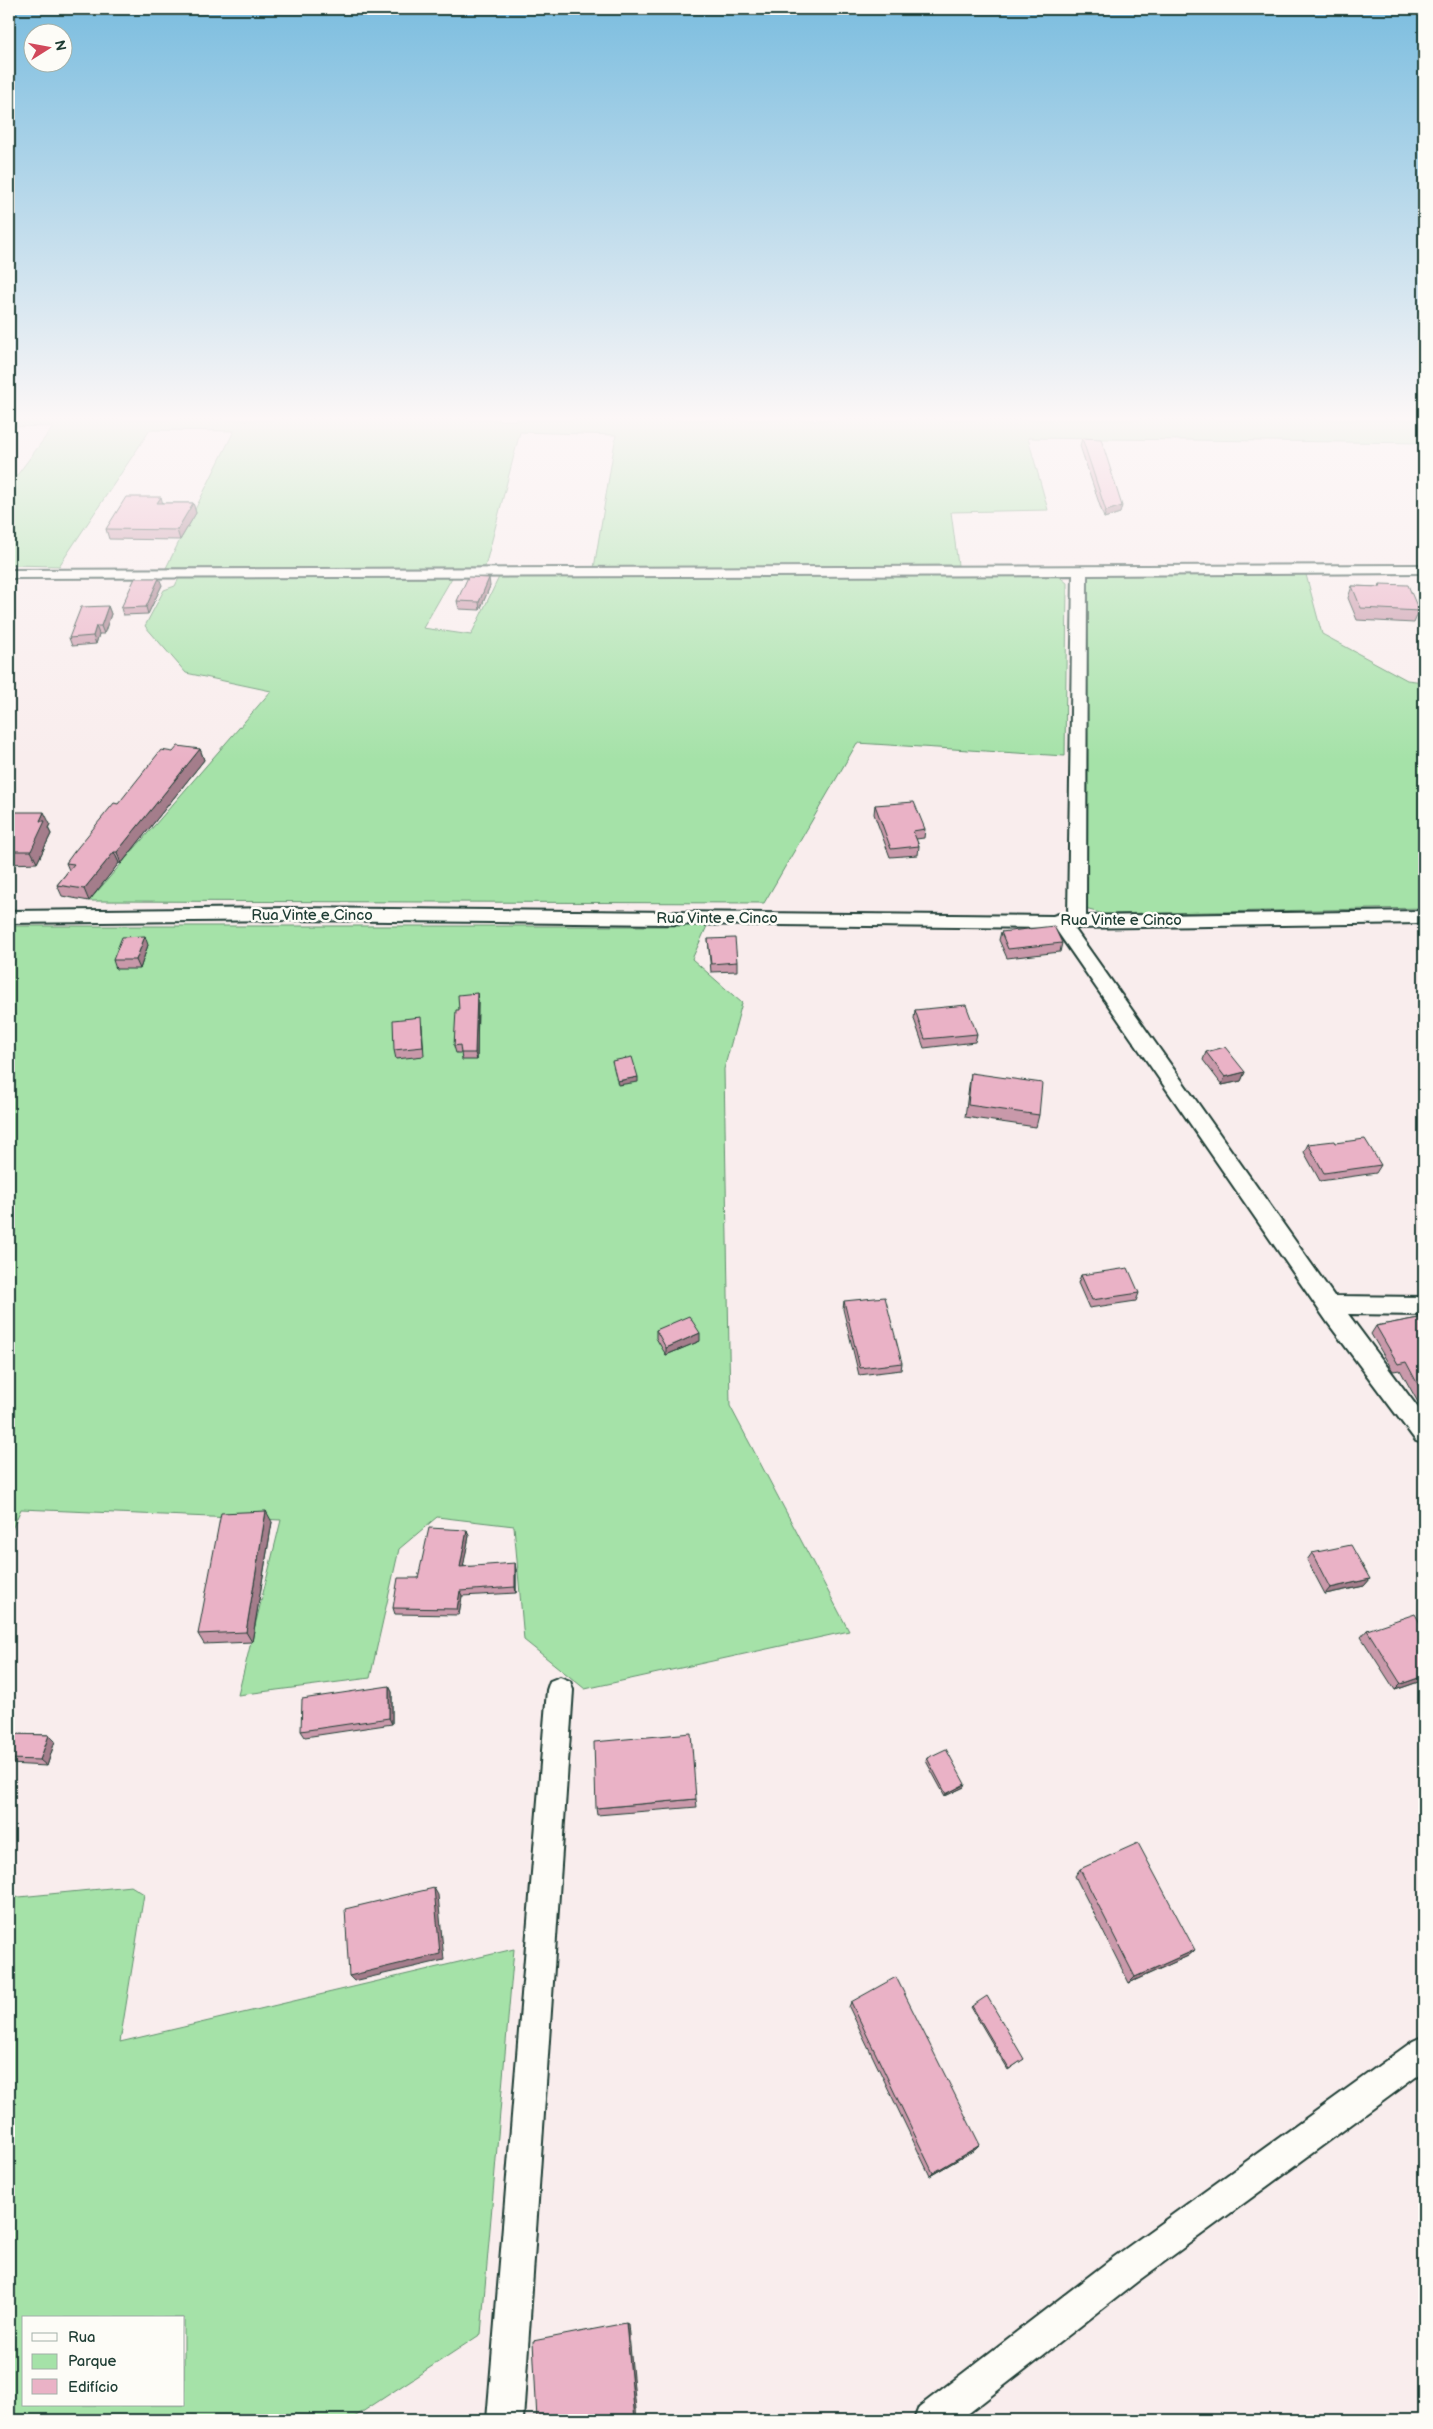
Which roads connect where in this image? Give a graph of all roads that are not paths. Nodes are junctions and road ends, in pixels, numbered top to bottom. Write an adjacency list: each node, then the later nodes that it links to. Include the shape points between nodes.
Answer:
1 (1424, 569): 2 (street)
2 (1080, 571): 3 (street); 6 (street)
3 (9, 574)
4 (9, 917): 6 (street, Rua Vinte e Cinco, via 291,914)
5 (1424, 917): 6 (street, Rua Vinte e Cinco)
6 (1068, 921): 7 (street)
7 (1329, 1305): 8 (street); 9 (street)
8 (1424, 1306)
9 (1424, 1434)
10 (560, 1690): 12 (street)
11 (1424, 2052): 13 (street, via 1126,2269)
12 (506, 2420)
13 (932, 2420)

